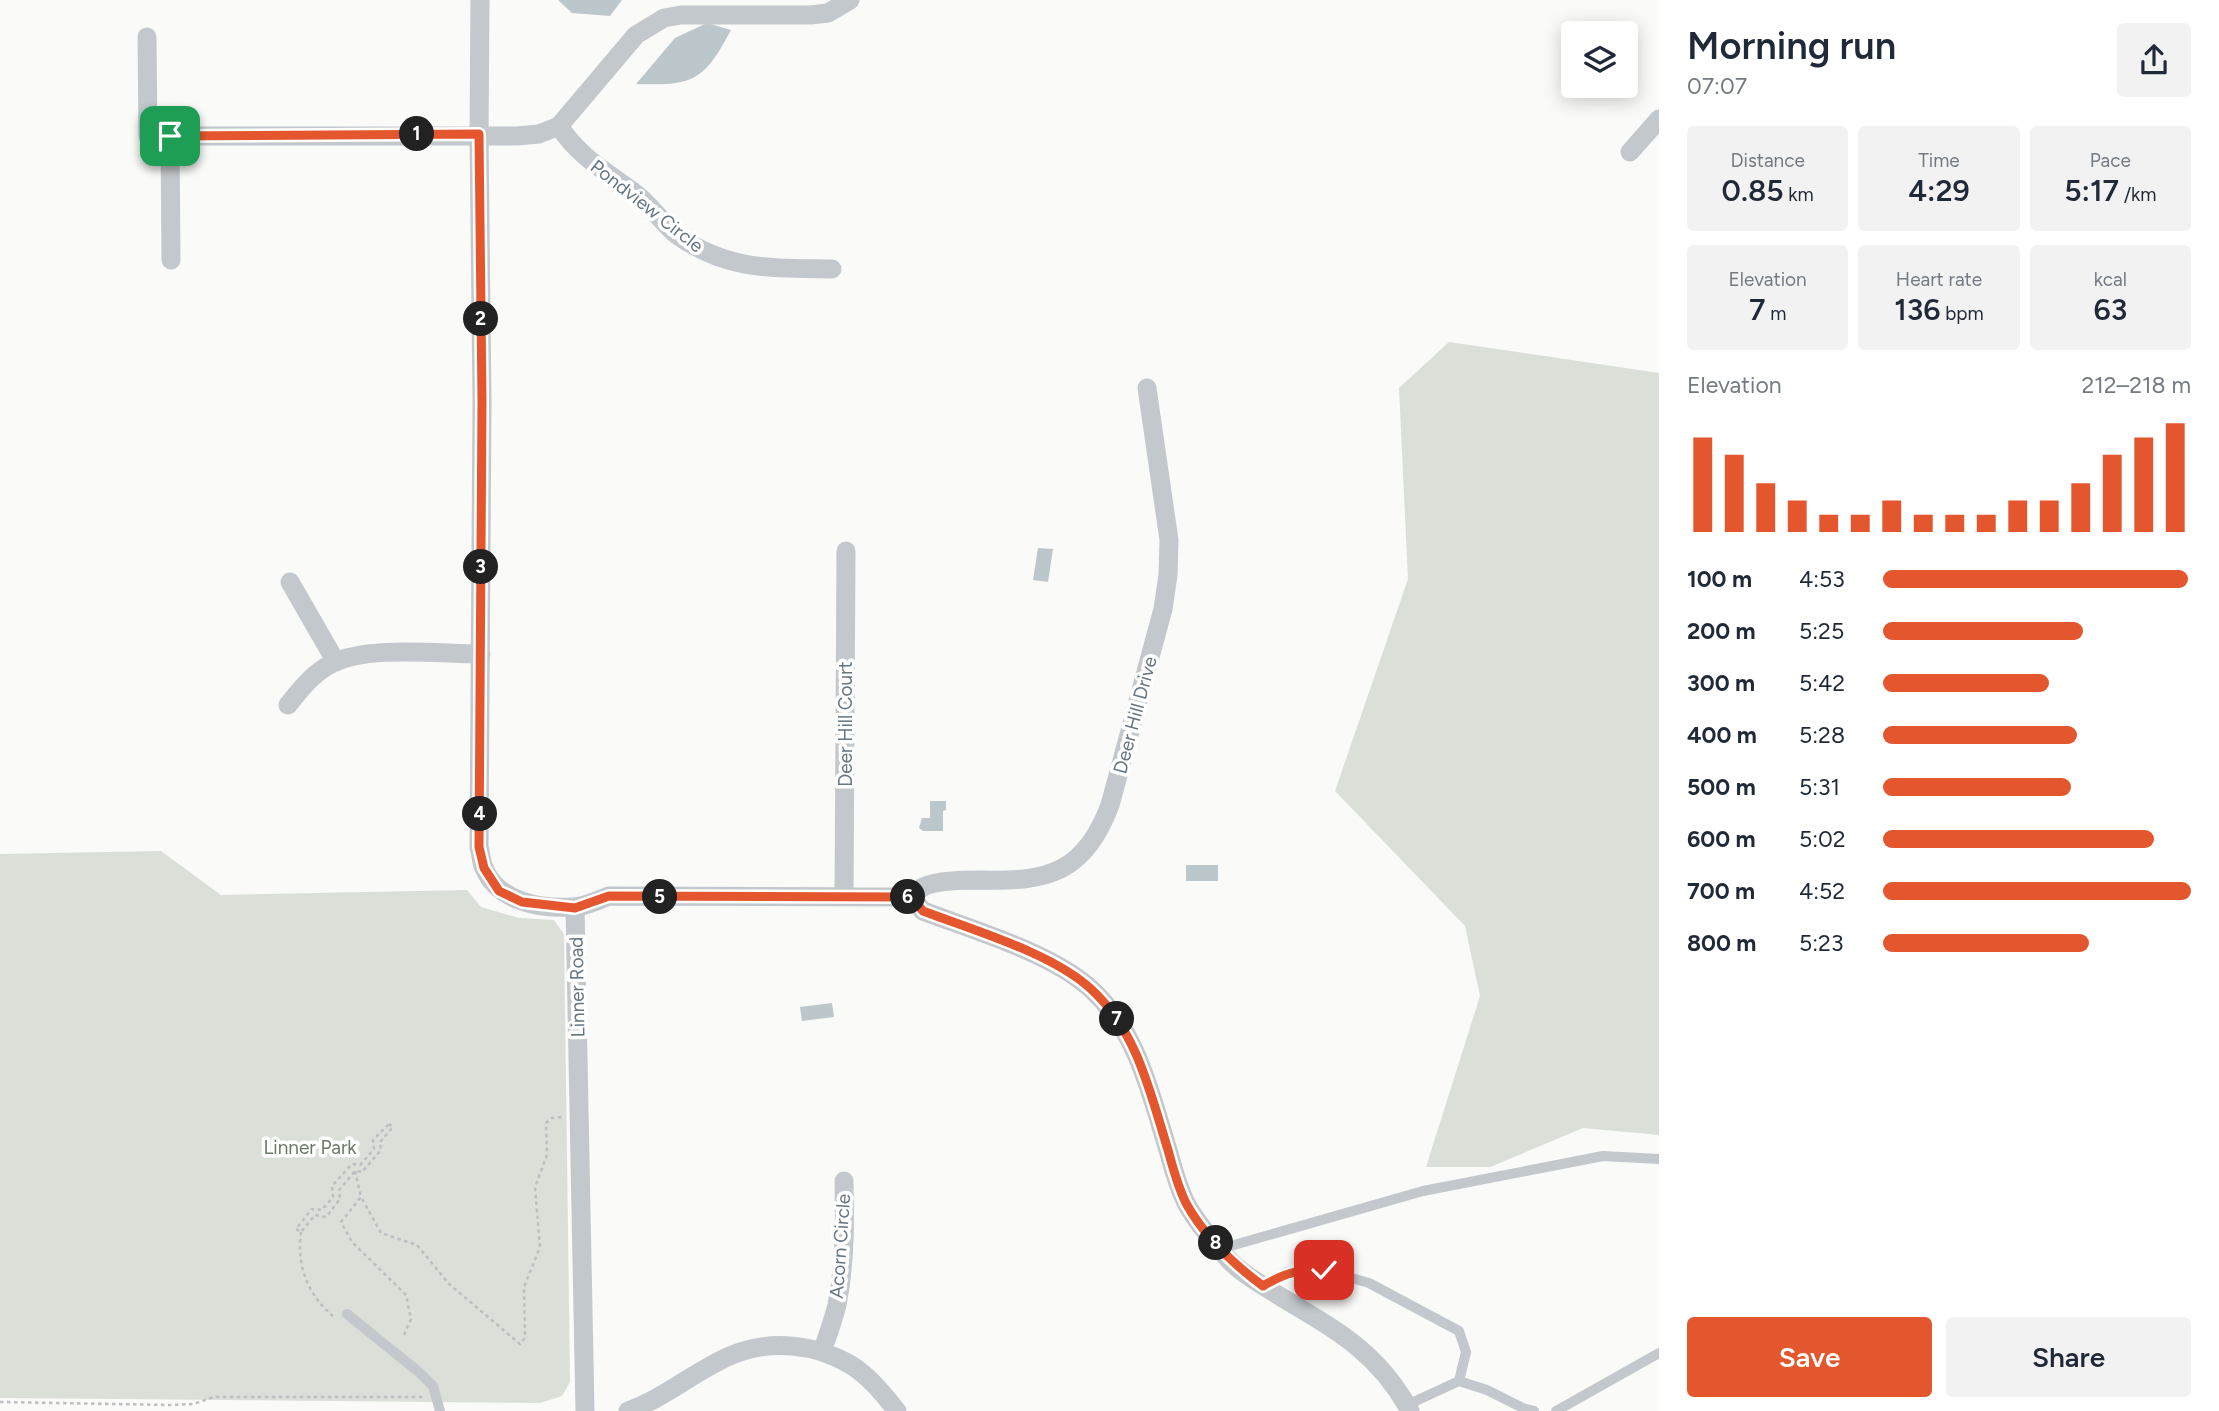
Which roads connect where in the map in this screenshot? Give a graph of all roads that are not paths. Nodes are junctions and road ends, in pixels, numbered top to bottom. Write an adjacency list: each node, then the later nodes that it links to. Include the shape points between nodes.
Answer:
1 (480, 0): 6 (street)
2 (850, 0): 5 (street, via 828,13 810,15 664,18 636,36)
3 (147, 37): 7 (street, via 148,136)
4 (1659, 119): 8 (street)
5 (559, 127): 6 (street, via 539,134); 10 (street, Pondview Circle, via 584,158 638,195 675,233 703,251 755,267)
6 (479, 134): 7 (street); 14 (street)
7 (170, 136): 9 (street)
8 (1630, 152)
9 (171, 260)
10 (832, 269)
11 (1147, 388): 18 (street, Deer Hill Drive, via 1169,540 1168,575 1163,609 1101,830 1086,851 1043,877 962,880 925,886)
12 (846, 551): 17 (street, Deer Hill Court)
13 (290, 582): 15 (street)
14 (481, 654): 15 (street, via 380,653); 19 (street, via 479,847 484,868 499,891 522,902)
15 (336, 662): 16 (street, via 308,681)
16 (288, 705)
17 (844, 897): 18 (street); 19 (street, via 609,896)
18 (911, 897): 22 (street, via 923,911 1063,968 1113,1012 1144,1071 1187,1204)
19 (575, 908): 30 (street, Linner Road)
20 (1659, 1159): 22 (lane, via 1603,1156 1423,1191)
21 (844, 1181): 25 (street, Acorn Circle, via 841,1279)
22 (1220, 1249): 23 (street)
23 (1263, 1286): 27 (lane, via 1286,1272 1301,1270 1324,1270 1369,1283 1459,1331 1466,1352); 28 (street, via 1359,1346 1384,1370)
24 (344, 1319): 29 (lane, via 426,1380 437,1395)
25 (822, 1352): 31 (street, via 781,1346 749,1349); 32 (street, via 852,1366)
26 (1659, 1353): 34 (lane)
27 (1459, 1381): 28 (lane); 33 (lane)
28 (1408, 1408)
29 (440, 1411)
30 (585, 1411)
31 (628, 1411)
32 (897, 1411)
33 (1534, 1411)
34 (1556, 1411)

